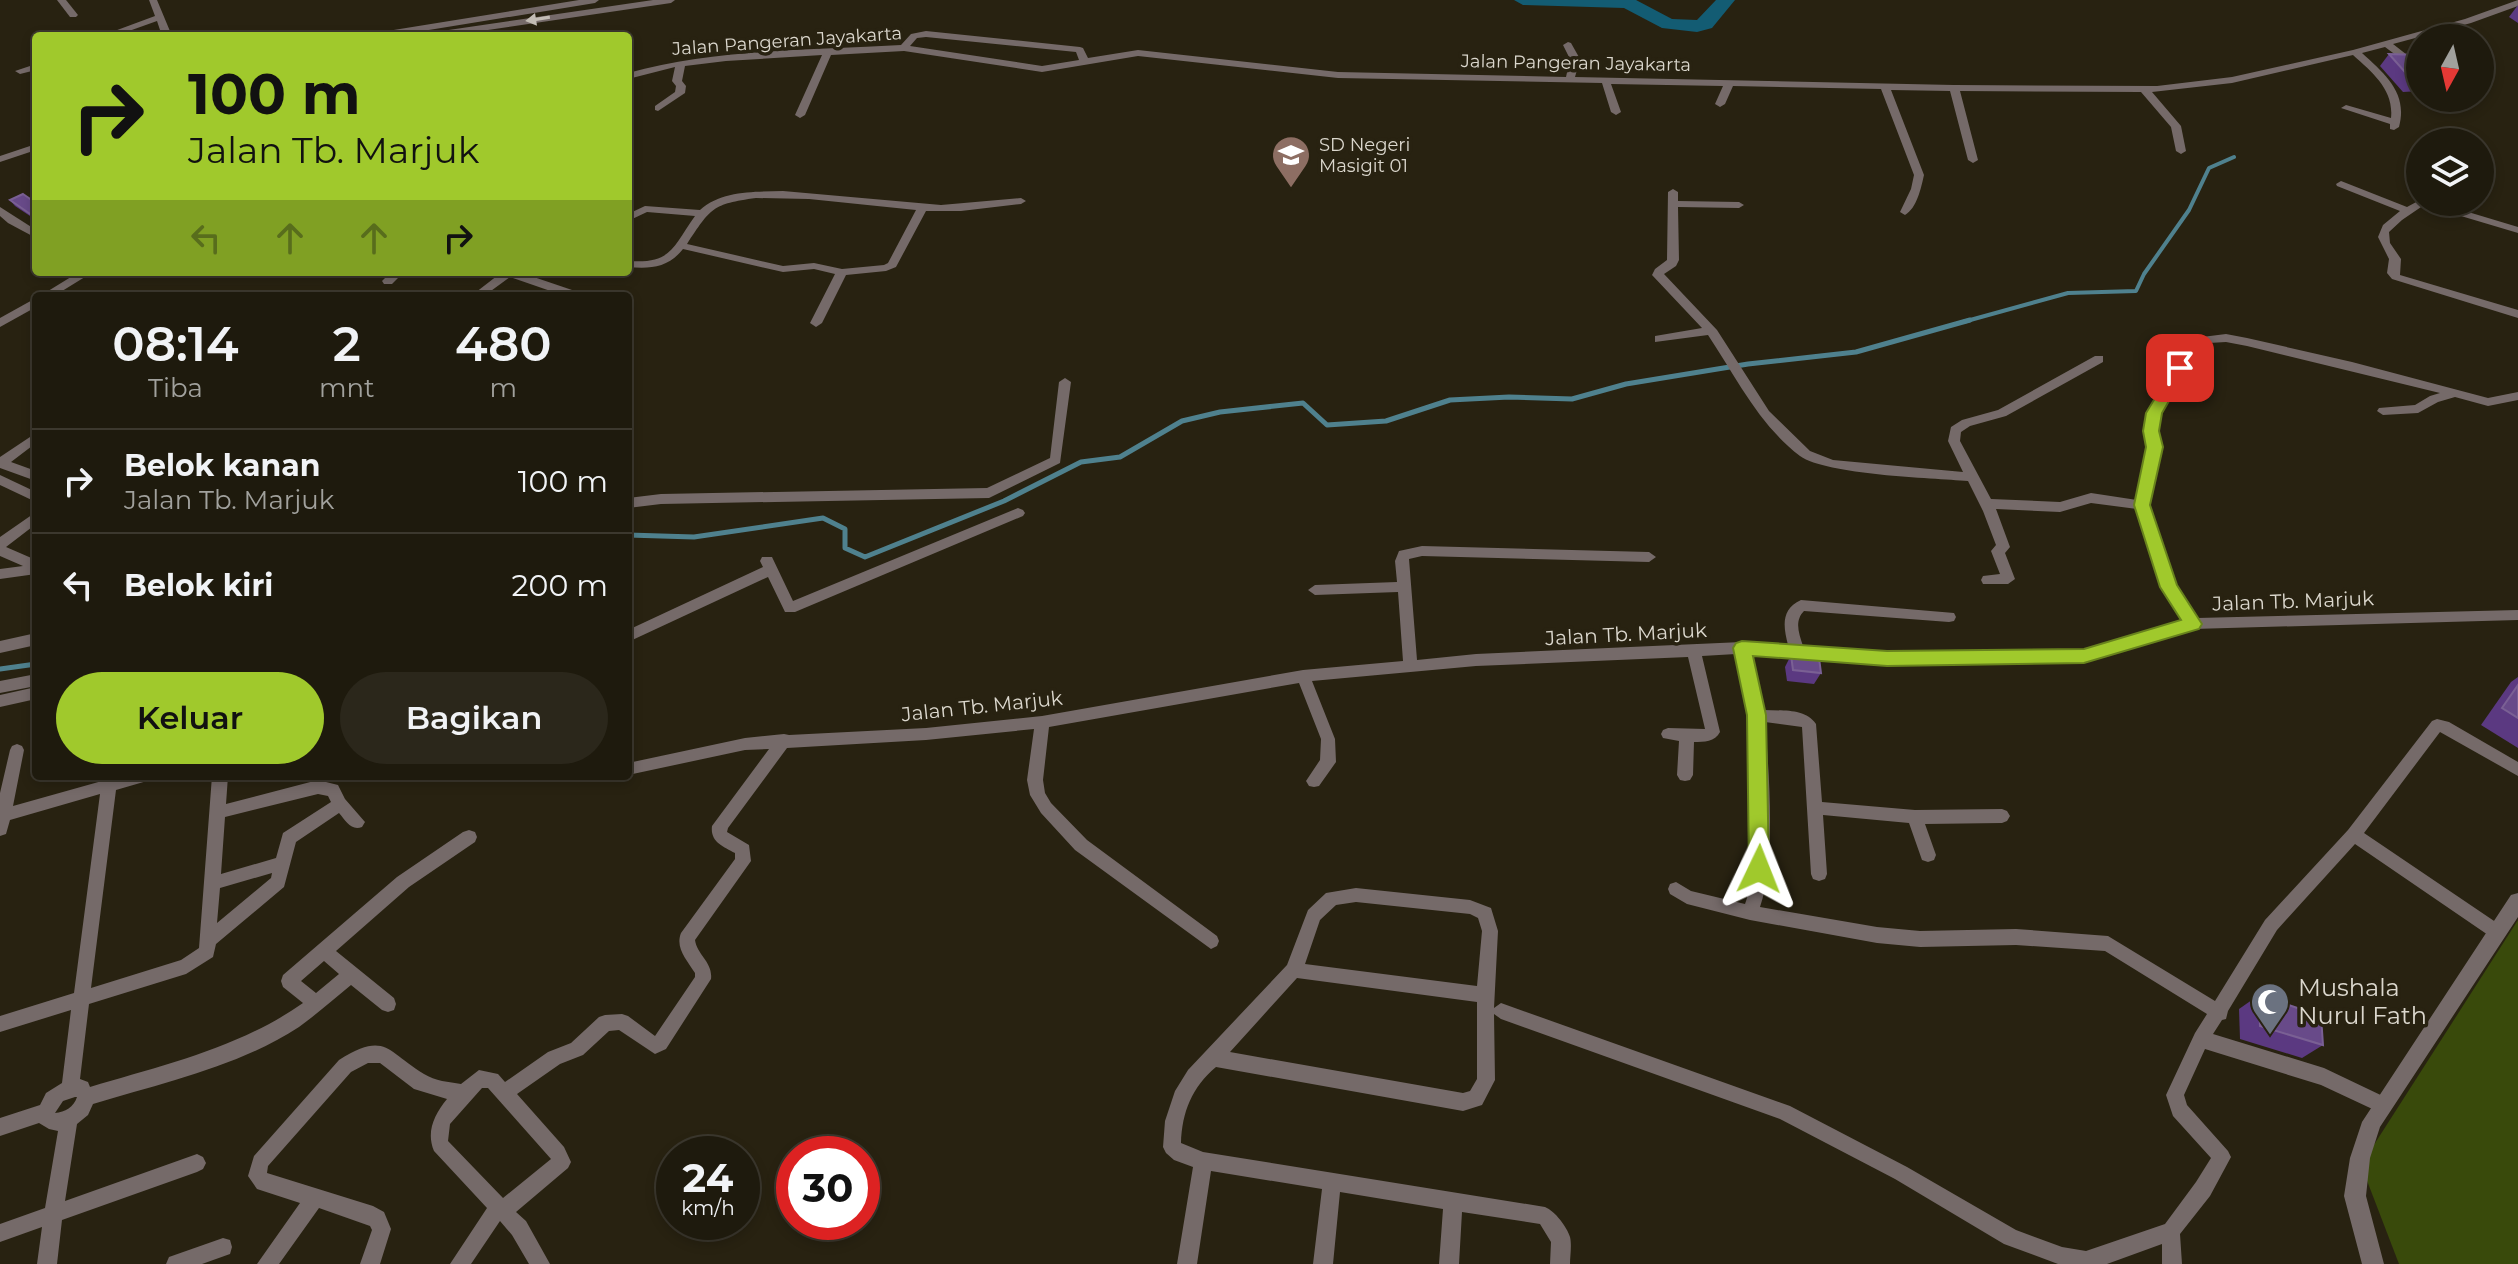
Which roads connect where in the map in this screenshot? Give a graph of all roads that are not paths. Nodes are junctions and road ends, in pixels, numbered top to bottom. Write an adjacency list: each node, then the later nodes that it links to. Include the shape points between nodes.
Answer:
1 (61, 0): 6 (street)
2 (595, 0): 10 (street)
3 (671, 0): 11 (street, one-way to 11)
4 (153, 1): 7 (street)
5 (2518, 3): 12 (street, Jalan Pangeran Jayakarta)
6 (73, 15)
7 (158, 18): 8 (street); 9 (street)
8 (118, 32)
9 (165, 32)
10 (399, 32)
11 (455, 32)
12 (2386, 43): 16 (street, Jalan Pangeran Jayakarta); 17 (street)
13 (1568, 45): 23 (street, via 1575,59)
14 (904, 48): 15 (street, Jalan Pangeran Jayakarta); 18 (street, Jalan Pangeran Jayakarta, via 1042,69); 18 (street, via 914,36 926,34 1080,50)
15 (828, 52): 19 (street, Jalan Pangeran Jayakarta); 33 (street)
16 (2355, 52): 28 (street, Jalan Pangeran Jayakarta, via 2232,80); 31 (street, via 2397,98 2399,111 2395,125)
17 (2406, 59)
18 (1085, 62): 23 (street, Jalan Pangeran Jayakarta, via 1138,53 1338,75)
19 (681, 64): 22 (street, Jalan Pangeran Jayakarta); 30 (street, via 680,93)
20 (32, 68): 21 (street)
21 (20, 71)
22 (632, 75)
23 (1570, 79): 24 (street, Jalan Pangeran Jayakarta)
24 (1605, 79): 25 (street, Jalan Pangeran Jayakarta); 32 (street)
25 (1730, 82): 26 (street, Jalan Pangeran Jayakarta); 29 (street)
26 (1885, 86): 27 (street, Jalan Pangeran Jayakarta); 46 (street, via 1919,175)
27 (1954, 88): 28 (street, Jalan Pangeran Jayakarta); 39 (street)
28 (2144, 89): 37 (street, via 2176,126)
29 (1720, 104)
30 (658, 108)
31 (2346, 108)
32 (1616, 112)
33 (800, 115)
34 (32, 138): 36 (street)
35 (32, 148): 38 (street)
36 (0, 149)
37 (2181, 151)
38 (0, 159)
39 (1973, 160)
40 (2341, 184): 45 (street)
41 (1021, 201): 43 (street)
42 (1739, 205): 68 (street, via 1673,198 1672,263 1658,273)
43 (923, 207): 48 (street, via 795,192 726,199); 55 (street, via 892,265)
44 (0, 210): 52 (street)
45 (2406, 210)
46 (1905, 212)
47 (2406, 212): 65 (street, via 2384,230 2385,248 2395,259 2394,275)
48 (701, 213): 49 (street, via 645,209); 53 (street)
49 (632, 216)
50 (2471, 216): 51 (street)
51 (2518, 230)
52 (32, 233)
53 (683, 246): 54 (street, via 660,262); 55 (street, via 783,269 814,266)
54 (632, 265)
55 (842, 272): 67 (street)
56 (80, 276): 61 (street)
57 (394, 276): 60 (street)
58 (503, 276): 62 (street)
59 (519, 276): 63 (street)
60 (388, 281)
61 (53, 292)
62 (482, 292)
63 (565, 292)
64 (32, 304): 66 (street)
65 (2518, 314)
66 (0, 323)
67 (816, 323)
68 (1710, 331): 69 (street); 78 (street, via 1765,414 1820,462)
69 (1659, 339)
70 (2099, 359): 78 (street, via 2002,413 1955,430 1954,441)
71 (1065, 382): 81 (street, via 1056,460 989,493)
72 (2455, 394): 73 (street, via 2488,402); 74 (street, via 2418,409); 83 (street, via 2247,342 2206,340 2180,368 2154,413 2155,447)
73 (2518, 396)
74 (2383, 411)
75 (32, 440): 76 (street)
76 (1, 463): 77 (street)
77 (32, 475)
78 (1971, 477): 82 (street)
79 (0, 480): 80 (street)
80 (32, 495)
81 (632, 503)
82 (1986, 504): 83 (street, via 2052,507 2091,498); 92 (street, via 2003,547 1998,551 2008,579)
83 (2142, 505): 97 (street, via 2168,587)
84 (1018, 513): 98 (street, via 790,608 768,565)
85 (32, 520): 86 (street)
86 (0, 544)
87 (0, 550): 89 (street)
88 (1649, 557): 93 (street, via 1412,552 1402,561)
89 (32, 566)
90 (32, 569): 91 (street)
91 (0, 574)
92 (1988, 580)
93 (1404, 587): 94 (street); 104 (street)
94 (1315, 590)
95 (2518, 615): 97 (street, Jalan Tb. Marjuk)
96 (1949, 617): 103 (street, via 1801,605 1790,622)
97 (2193, 624): 103 (street, Jalan Tb. Marjuk, via 2084,656 1887,659)
98 (632, 634)
99 (32, 640): 100 (street)
100 (0, 647)
101 (1742, 648): 102 (street, Jalan Tb. Marjuk); 103 (street, Jalan Tb. Marjuk); 110 (street)
102 (1693, 650): 104 (street, Jalan Tb. Marjuk); 113 (street, via 1713,732)
103 (1797, 651)
104 (1410, 666): 105 (street, Jalan Tb. Marjuk)
105 (1303, 676): 111 (street, Jalan Tb. Marjuk); 121 (street, via 1328,739 1328,762)
106 (32, 681): 107 (street)
107 (0, 687)
108 (32, 694): 109 (street)
109 (0, 701)
110 (1757, 715): 123 (street, via 1809,724); 137 (street, via 1761,842 1757,897)
111 (1042, 722): 114 (street, Jalan Tb. Marjuk); 140 (street, via 1035,780 1046,808 1081,845)
112 (1668, 734): 113 (street)
113 (1687, 735): 118 (street)
114 (784, 740): 116 (street, Jalan Tb. Marjuk); 155 (street, via 720,826 719,835 743,850 743,861 687,938 703,979 666,1037 655,1046 622,1022 605,1023 577,1049 554,1058)
115 (17, 750): 127 (street)
116 (632, 768)
117 (2518, 770): 129 (street, via 2437,725)
118 (1685, 775)
119 (110, 780): 127 (street); 145 (street)
120 (220, 780): 124 (street)
121 (1314, 781)
122 (340, 804): 124 (street, via 333,790 318,787); 128 (street); 132 (street, via 289,838)
123 (1816, 808): 126 (street); 133 (street)
124 (216, 813): 134 (street)
125 (2002, 816): 126 (street)
126 (1915, 817): 131 (street)
127 (1, 822)
128 (357, 822)
129 (2354, 835): 138 (street); 149 (street, via 2271,925)
130 (469, 837): 141 (street, via 403,882)
131 (1928, 855)
132 (280, 864): 134 (street); 139 (street, via 278,882)
133 (1819, 874)
134 (213, 883): 139 (street)
135 (1676, 889): 137 (street, via 1687,897)
136 (2518, 901): 138 (street)
137 (1750, 913): 149 (street, via 1920,939 2016,937 2108,944)
138 (2497, 932): 156 (street)
139 (211, 938): 145 (street, via 200,960)
140 (1211, 941)
141 (324, 951): 143 (street); 146 (street, via 289,981)
142 (1294, 970): 144 (street); 144 (street, via 1314,915 1332,898 1356,895 1470,907 1480,909 1488,921); 152 (street)
143 (351, 974): 146 (street); 147 (street)
144 (1485, 995): 152 (street, via 1486,1080 1476,1099 1463,1102)
145 (81, 999): 150 (street); 153 (street)
146 (316, 1004): 153 (street, via 272,1035 242,1048)
147 (388, 1004)
148 (1501, 1011): 167 (street, via 1784,1112 2011,1237 2062,1256 2086,1261)
149 (2220, 1013): 151 (street)
150 (0, 1024)
151 (2201, 1039): 156 (street, via 2324,1077); 167 (street, via 2175,1102 2220,1151 2221,1161)
152 (1213, 1058): 160 (street, via 1180,1096 1172,1138 1172,1147 1180,1154)
153 (78, 1092): 157 (street, via 56,1095); 158 (street, via 82,1109)
154 (464, 1093): 155 (street, via 487,1077); 163 (street, via 417,1081 385,1054 361,1055 345,1066 260,1162 257,1176 263,1183); 165 (street, via 437,1136)
155 (504, 1093): 165 (street, via 562,1162)
156 (2383, 1105): 181 (street, via 2360,1158 2355,1196)
157 (46, 1112): 158 (street, via 55,1123); 159 (street)
158 (69, 1119): 166 (street)
159 (0, 1127)
160 (1203, 1161): 162 (street); 176 (street)
161 (197, 1163): 166 (street)
162 (1332, 1182): 164 (street); 177 (street)
163 (315, 1198): 172 (street); 173 (street, via 377,1219 382,1229)
164 (1453, 1201): 178 (street); 179 (street, via 1545,1216 1561,1239)
165 (500, 1210): 174 (street); 175 (street, via 519,1228)
166 (53, 1214): 168 (street); 170 (street)
167 (2171, 1231): 180 (street)
168 (0, 1233)
169 (223, 1247): 171 (street)
170 (47, 1264)
171 (176, 1264)
172 (267, 1264)
173 (370, 1264)
174 (460, 1264)
175 (540, 1264)
176 (1187, 1264)
177 (1323, 1264)
178 (1449, 1264)
179 (1560, 1264)
180 (2172, 1264)
181 (2373, 1264)

